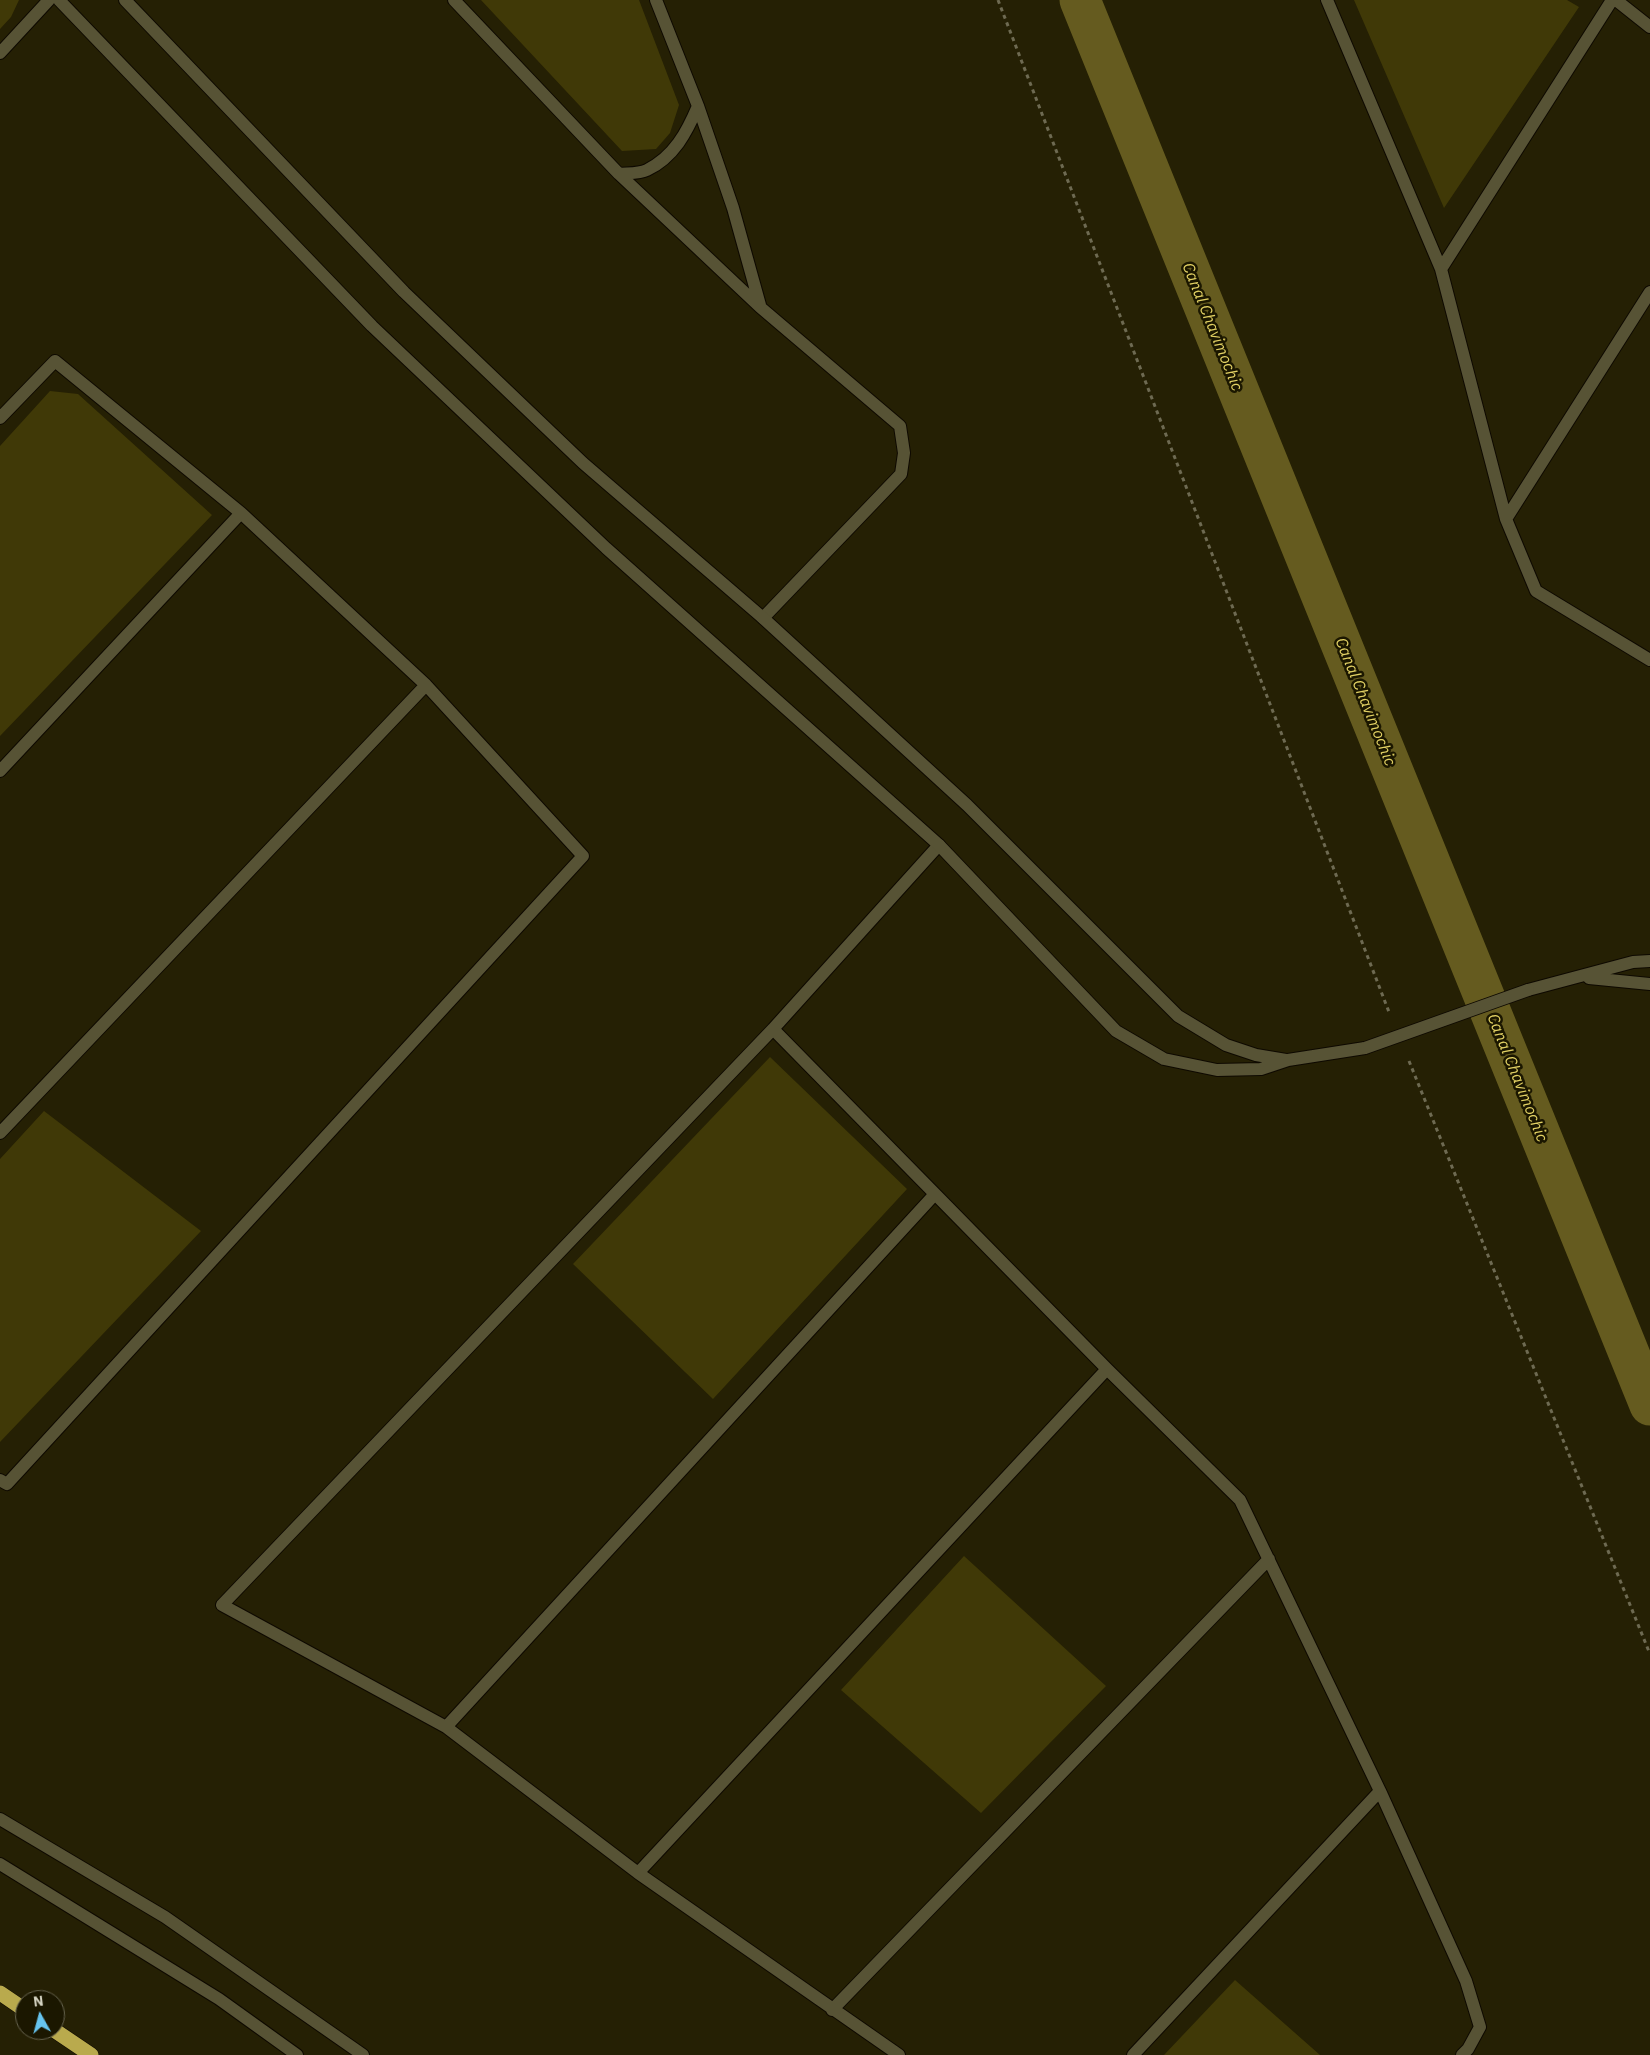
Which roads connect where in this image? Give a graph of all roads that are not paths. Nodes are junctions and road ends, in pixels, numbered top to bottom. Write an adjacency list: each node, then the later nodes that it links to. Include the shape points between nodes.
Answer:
1 (49, 0): 10 (street)
2 (59, 0): 23 (street, via 372,326 606,548)
3 (125, 0): 19 (street, via 404,292 583,463)
4 (454, 0): 12 (street)
5 (656, 0): 11 (street)
6 (1327, 0): 13 (street)
7 (1612, 0): 13 (street)
8 (1616, 0): 9 (street)
9 (1650, 27)
10 (0, 53)
11 (698, 106): 12 (street, via 685,136 670,154 646,171); 15 (street, via 733,208)
12 (619, 174): 15 (street)
13 (1441, 269): 18 (street)
14 (1650, 292): 18 (street)
15 (760, 307): 19 (street, via 900,426 904,453 901,474)
16 (0, 418): 17 (street, via 55,361)
17 (241, 513): 21 (street); 22 (street)
18 (1506, 519): 20 (street, via 1536,591)
19 (762, 618): 28 (street, via 968,805 1178,1016 1226,1045 1256,1055)
20 (1650, 660)
21 (426, 685): 29 (street); 32 (street, via 583,856 7,1484)
22 (0, 771)
23 (939, 845): 27 (street); 28 (street, via 1116,1031 1164,1058 1217,1070 1261,1070)
24 (1650, 961): 25 (street, via 1633,962)
25 (1584, 977): 26 (street); 28 (street, bridge, via 1528,990 1365,1048)
26 (1650, 984)
27 (773, 1029): 30 (street); 34 (street, via 222,1605)
28 (1288, 1060)
29 (0, 1133)
30 (935, 1194): 31 (street); 34 (street)
31 (1107, 1369): 33 (street, via 1240,1500); 38 (street)
32 (0, 1480)
33 (1269, 1558): 35 (street); 41 (street)
34 (446, 1727): 38 (street)
35 (1380, 1791): 47 (street); 48 (street, via 1466,1981 1480,2027)
36 (0, 1819): 45 (street, via 165,1916)
37 (0, 1864): 44 (street, via 219,1999)
38 (638, 1873): 41 (street)
39 (0, 1992): 40 (highway)
40 (15, 2003)
41 (832, 2010): 46 (street)
42 (65, 2037): 43 (highway)
43 (91, 2055)
44 (297, 2055)
45 (363, 2055)
46 (899, 2055)
47 (1133, 2055)
48 (1462, 2055)

